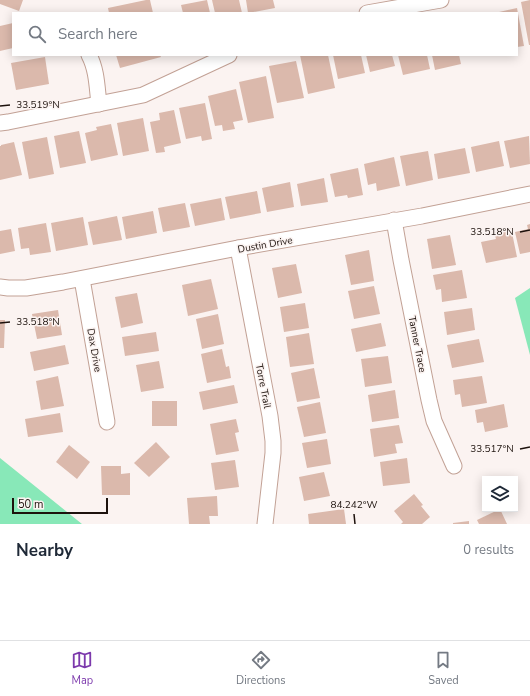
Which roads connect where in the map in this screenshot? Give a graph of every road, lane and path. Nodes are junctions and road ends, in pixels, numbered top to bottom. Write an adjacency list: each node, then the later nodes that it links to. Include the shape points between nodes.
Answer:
1 (441, 0): 2 (street)
2 (373, 12)
3 (90, 56): 5 (street, via 96,77)
4 (227, 56): 5 (street, via 143,95)
5 (99, 104): 6 (street)
6 (0, 123)
7 (530, 194): 8 (street, Dustin Drive)
8 (394, 220): 9 (street, Dustin Drive); 13 (street, Tanner Trace, via 434,421)
9 (238, 248): 10 (street, Dustin Drive); 14 (street, Torre Trail, via 273,440)
10 (82, 278): 11 (street, Dustin Drive, via 26,288); 12 (street, Dax Drive)
11 (0, 287)
12 (108, 422)
13 (454, 466)
14 (265, 524)

